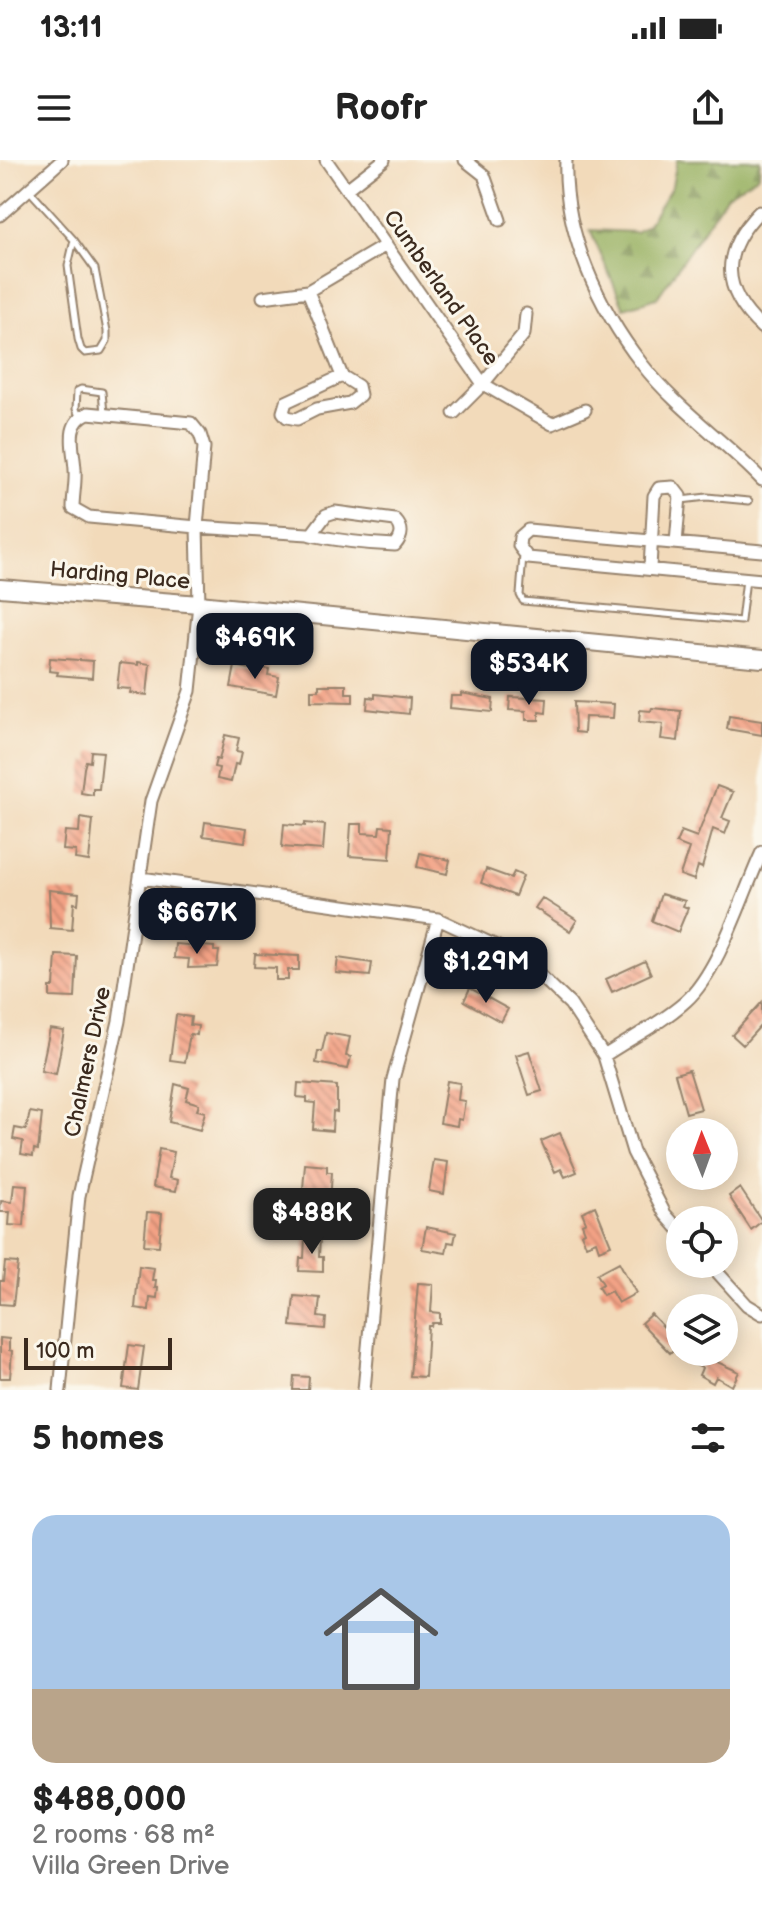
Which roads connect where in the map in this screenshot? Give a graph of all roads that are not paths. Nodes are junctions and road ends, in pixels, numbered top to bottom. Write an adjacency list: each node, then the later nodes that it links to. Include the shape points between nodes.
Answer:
1 (62, 160): 7 (street)
2 (326, 160): 6 (street, Cumberland Place)
3 (384, 160): 6 (street)
4 (465, 160): 10 (street, via 484,175)
5 (566, 160): 23 (street, via 575,234 617,326 642,365)
6 (348, 188): 12 (street, Cumberland Place)
7 (28, 189): 9 (street); 11 (lane)
8 (759, 212): 16 (street, via 741,230 731,255 731,281 742,307)
9 (0, 215)
10 (500, 220)
11 (74, 240): 11 (lane, via 95,269 107,331 101,351 85,353 78,339 68,266)
12 (386, 245): 13 (street); 18 (street, Cumberland Place)
13 (308, 291): 14 (street); 17 (street)
14 (263, 297)
15 (526, 314): 18 (street, via 524,334)
16 (762, 328)
17 (342, 376): 17 (street, via 286,402 283,412 297,419 352,402 360,395 358,386)
18 (483, 384): 19 (street, Cumberland Place, via 552,424); 20 (street)
19 (585, 410)
20 (454, 413)
21 (104, 415): 22 (street); 22 (lane, via 102,392 81,389); 26 (street, Chalmers Drive, via 191,423 204,447)
22 (79, 417): 26 (street, via 72,440 73,508 89,517)
23 (760, 475)
24 (680, 500): 25 (lane); 28 (street, via 673,487 655,491); 29 (street)
25 (749, 501)
26 (197, 527): 27 (street); 36 (street, Chalmers Drive)
27 (311, 535): 27 (street, via 395,545 402,532 395,520 335,512 326,515)
28 (651, 541): 29 (street); 31 (street, via 528,530 520,537); 32 (street)
29 (676, 543): 30 (street)
30 (762, 551)
31 (523, 554): 32 (street); 33 (lane, via 523,601 741,621)
32 (650, 568): 33 (street)
33 (746, 579): 34 (street)
34 (762, 580)
35 (0, 588): 36 (main road, Harding Place)
36 (199, 604): 37 (main road, Harding Place); 39 (street, Chalmers Drive, via 190,691 151,801)
37 (762, 659)
38 (762, 852): 41 (street, via 712,969 699,986 686,1001)
39 (141, 878): 40 (street); 45 (street, Chalmers Drive, via 119,1021 79,1196)
40 (438, 919): 41 (street, via 522,958 570,1004); 46 (street, via 393,1079)
41 (604, 1056): 42 (street, via 633,1152)
42 (666, 1215)
43 (723, 1278): 44 (street)
44 (762, 1314)
45 (60, 1390)
46 (364, 1390)

